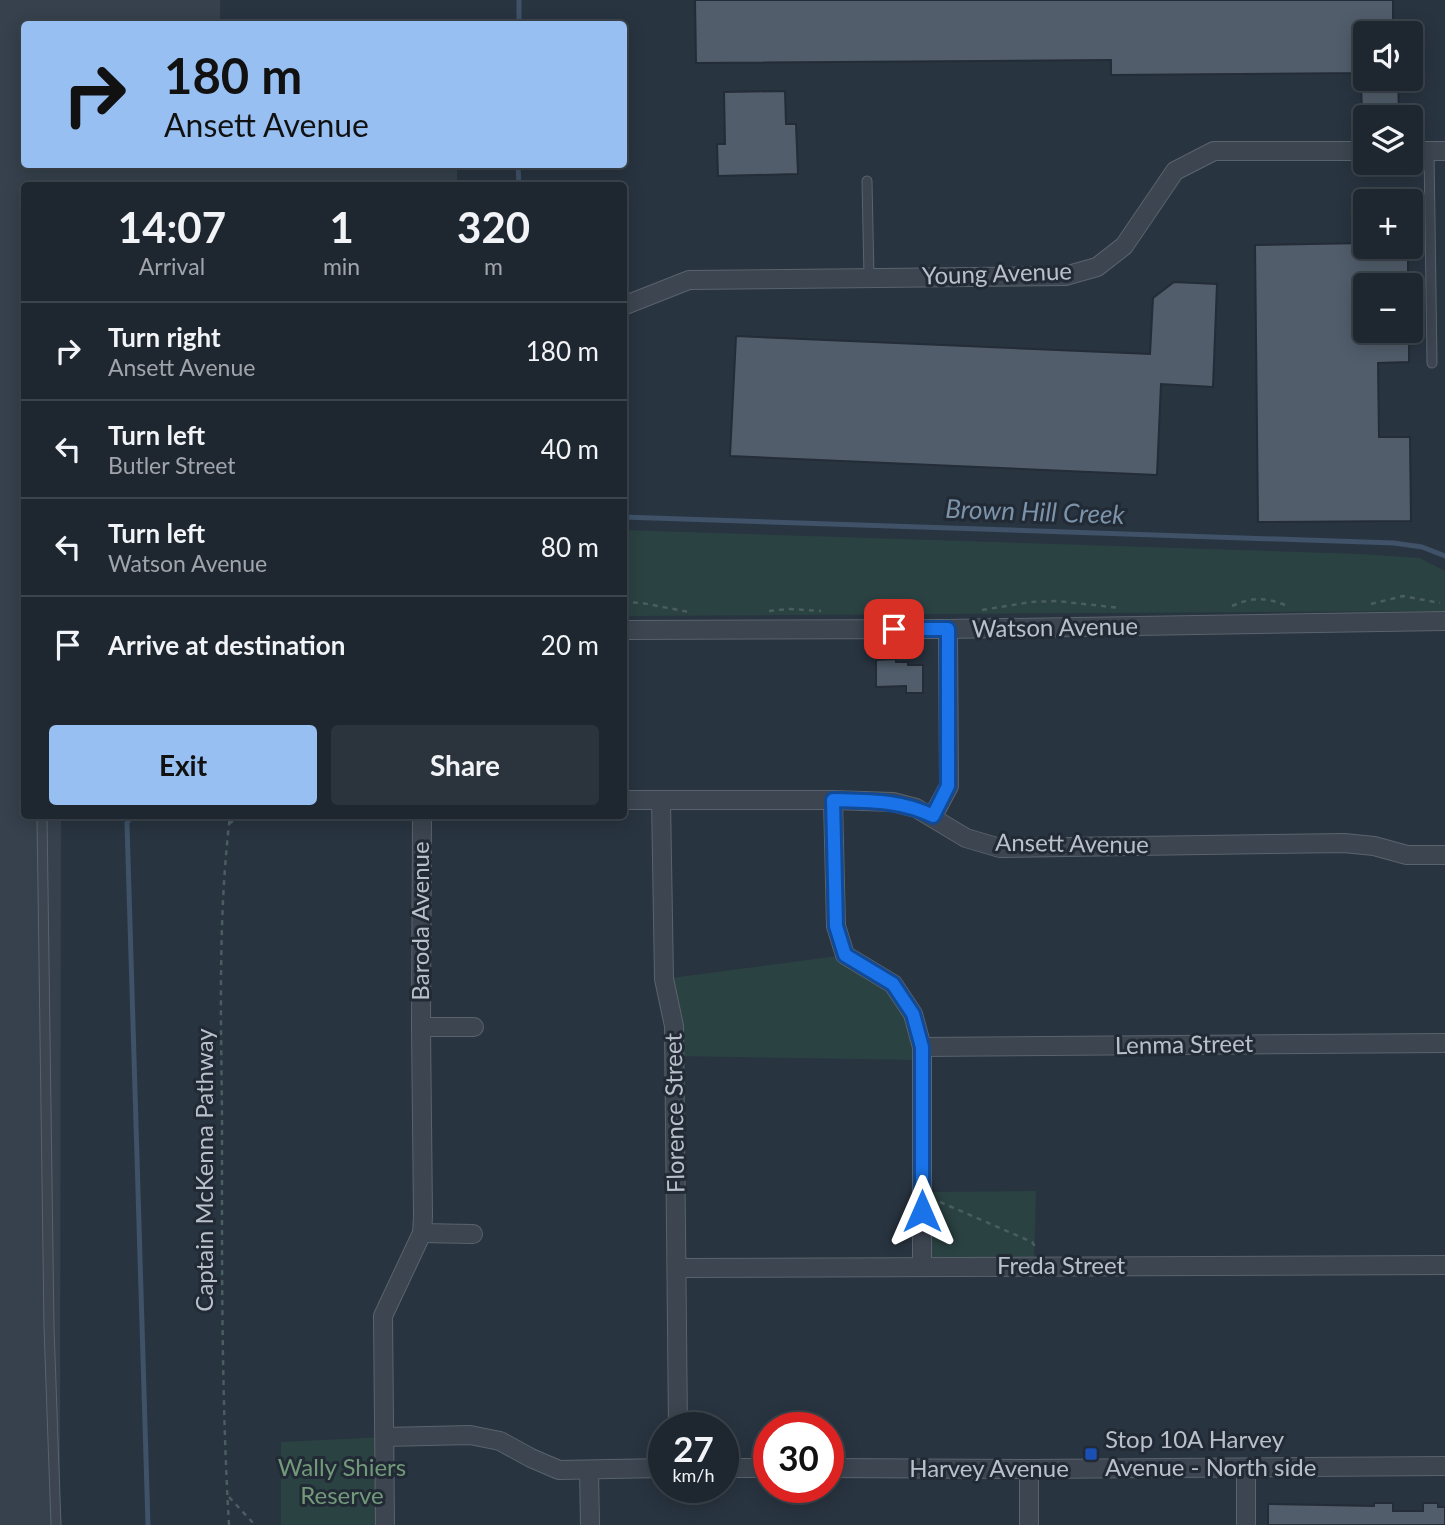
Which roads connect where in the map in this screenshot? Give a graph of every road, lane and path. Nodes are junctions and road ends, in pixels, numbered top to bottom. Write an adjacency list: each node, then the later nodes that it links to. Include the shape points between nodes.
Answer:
1 (1353, 151): 4 (street, Young Avenue, via 1214,151 1175,171 1124,246 1097,267 1065,276)
2 (1437, 151): 6 (lane)
3 (867, 181): 4 (lane)
4 (869, 277): 5 (street, Young Avenue, via 689,280)
5 (627, 304)
6 (1432, 363)
7 (627, 602): 16 (path)
8 (1445, 603): 12 (path, via 1403,596)
9 (1231, 607): 10 (path, via 1253,597)
10 (1290, 607)
11 (1126, 608): 15 (path, via 1056,601)
12 (1360, 608)
13 (768, 611): 14 (path)
14 (824, 611)
15 (975, 611)
16 (698, 613)
17 (1445, 621): 18 (street, Watson Avenue)
18 (948, 629): 19 (street, Watson Avenue); 23 (street, via 948,786)
19 (627, 630)
20 (627, 800): 21 (street, Ansett Avenue)
21 (661, 800): 22 (street, Ansett Avenue); 40 (street, Florence Street, via 664,979 674,1026)
22 (833, 800): 23 (street, Ansett Avenue, via 893,802); 33 (street, via 836,926 845,955 893,984 913,1014)
23 (933, 816): 29 (street, Ansett Avenue, via 965,838 1000,848 1344,843 1407,855)
24 (42, 819): 50 (lane)
25 (230, 819): 28 (path, Captain McKenna Pathway)
26 (235, 819): 28 (path)
27 (422, 819): 30 (street, Baroda Avenue)
28 (229, 824): 49 (path, Captain McKenna Pathway, via 222,928 222,1271)
29 (1445, 855)
30 (421, 1027): 31 (street, Baroda Avenue); 35 (street, Baroda Avenue)
31 (474, 1027)
32 (1445, 1043): 33 (street, Lenma Street)
33 (922, 1047): 39 (street)
34 (940, 1202): 37 (path, via 1032,1242)
35 (422, 1233): 36 (street); 42 (street, Baroda Avenue, via 383,1316)
36 (473, 1234)
37 (1038, 1250)
38 (1445, 1265): 39 (street, Freda Street)
39 (922, 1267): 40 (street, Freda Street)
40 (677, 1268): 41 (street, Florence Street)
41 (678, 1412)
42 (385, 1437): 48 (street, via 470,1435 500,1441 559,1470); 53 (street, Baroda Avenue)
43 (1445, 1466): 45 (street, Harvey Avenue)
44 (844, 1468): 47 (street, Harvey Avenue)
45 (1246, 1468): 47 (street, Harvey Avenue); 56 (street)
46 (648, 1469): 48 (street)
47 (1029, 1469): 55 (street)
48 (589, 1471): 54 (street)
49 (228, 1495): 51 (path, Captain McKenna Pathway); 52 (path)
50 (55, 1525)
51 (229, 1525)
52 (255, 1525)
53 (386, 1525)
54 (590, 1525)
55 (1029, 1525)
56 (1245, 1525)

